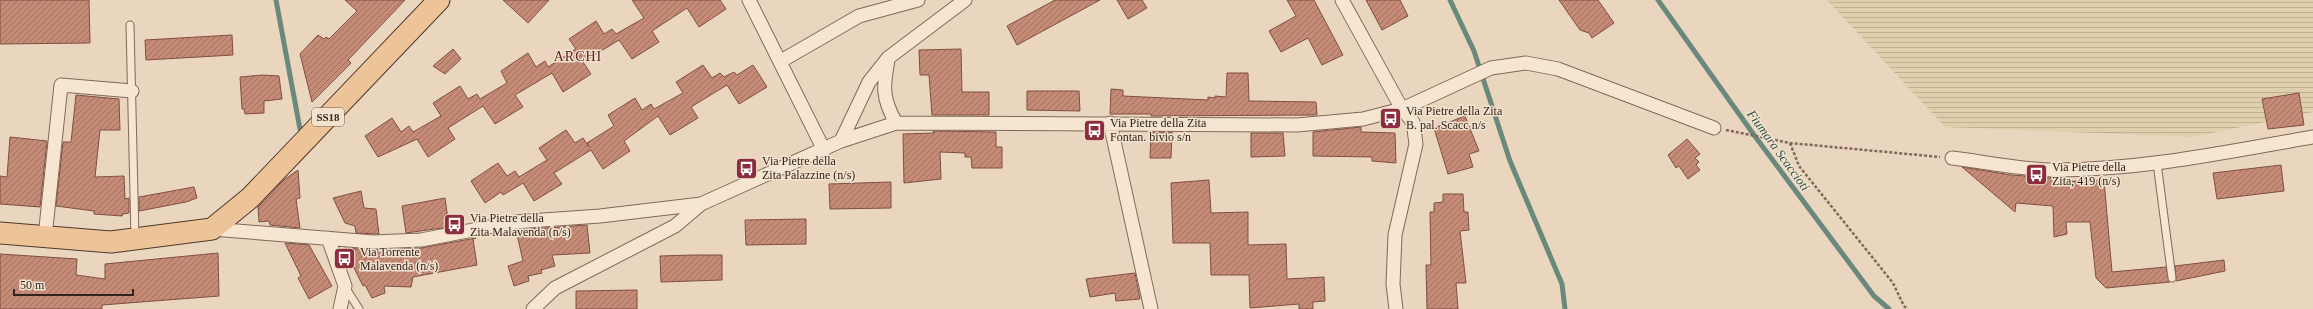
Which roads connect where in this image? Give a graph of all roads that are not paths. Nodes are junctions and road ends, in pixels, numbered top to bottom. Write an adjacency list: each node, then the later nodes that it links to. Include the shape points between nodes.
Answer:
1 (439, 0): 20 (main road, SS18, via 250,198)
2 (749, 0): 8 (street)
3 (918, 0): 8 (street, via 859,16)
4 (965, 0): 7 (street)
5 (1342, 0): 10 (street)
6 (130, 25): 9 (lane)
7 (888, 58): 11 (street, via 883,87 886,106); 15 (street, via 869,82)
8 (781, 61): 16 (street)
9 (132, 91): 22 (street, via 61,85); 24 (lane)
10 (1402, 109): 12 (street, via 1363,119 1297,125); 13 (street, via 1491,68 1526,63 1558,69); 33 (street, via 1413,122 1416,144 1395,235 1393,284)
11 (896, 123): 12 (street); 15 (street)
12 (1110, 123): 32 (street)
13 (1714, 128)
14 (2313, 137): 18 (street)
15 (841, 141): 16 (street)
16 (824, 150): 19 (street)
17 (1952, 158): 18 (street, via 2053,170)
18 (2157, 163): 25 (lane)
19 (701, 204): 23 (street, via 600,216 515,222 421,240 373,242); 27 (street, via 675,226)
20 (212, 229): 23 (street); 24 (main road)
21 (0, 234): 22 (main road)
22 (45, 237): 24 (main road, via 111,242)
23 (328, 238): 26 (street)
24 (135, 239)
25 (2172, 278)
26 (345, 286): 28 (street); 29 (lane)
27 (555, 288): 30 (street); 31 (street)
28 (340, 309)
29 (359, 309)
30 (533, 309)
31 (543, 309)
32 (1151, 309)
33 (1396, 309)

